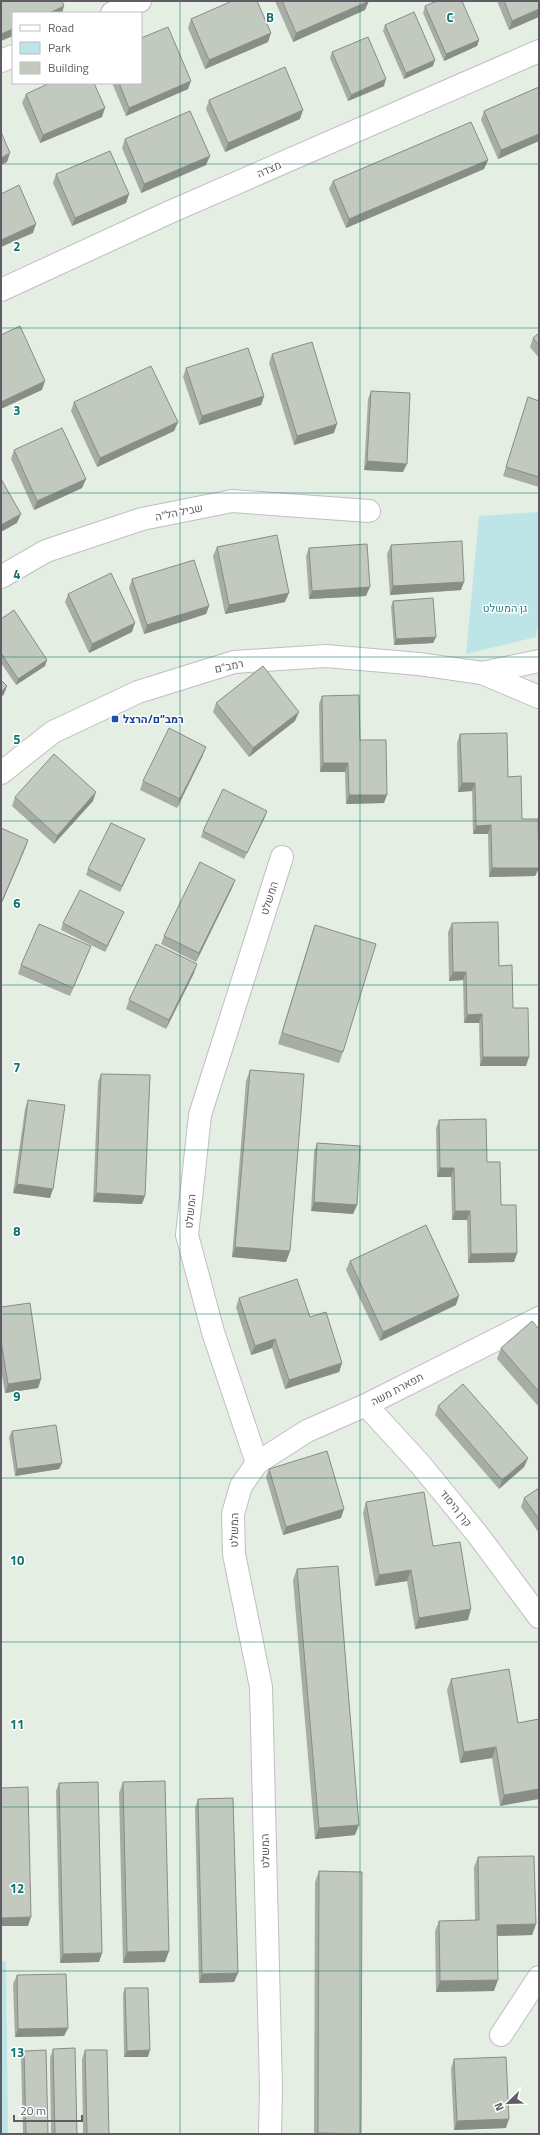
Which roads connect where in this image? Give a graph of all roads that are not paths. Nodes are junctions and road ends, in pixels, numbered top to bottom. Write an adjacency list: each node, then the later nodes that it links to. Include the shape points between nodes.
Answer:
1 (140, 1): 2 (street)
2 (114, 12)
3 (539, 51): 6 (street, מצדה, via 170,212)
4 (12, 56): 5 (street)
5 (1, 61)
6 (1, 290)
7 (369, 511): 8 (street, שביל הל"ה, via 232,501 135,522 46,551)
8 (1, 577)
9 (539, 661): 10 (street, רמב"ם)
10 (482, 673): 11 (street, רמב"ם); 12 (street, רמב"ם, via 419,664 326,656 234,662 138,692 53,732)
11 (539, 697)
12 (1, 773)
13 (282, 857): 16 (street, המשלט, via 200,1115 187,1236 213,1332)
14 (539, 1318): 15 (street, תפארת משה)
15 (366, 1405): 16 (street, תפארת משה, via 307,1431); 17 (street, קרן היסוד, via 420,1464 478,1535)
16 (257, 1463): 20 (street, המשלט, via 241,1486 233,1514 234,1554 261,1687)
17 (539, 1617)
18 (539, 1977): 19 (street)
19 (501, 2035)
20 (270, 2134)

